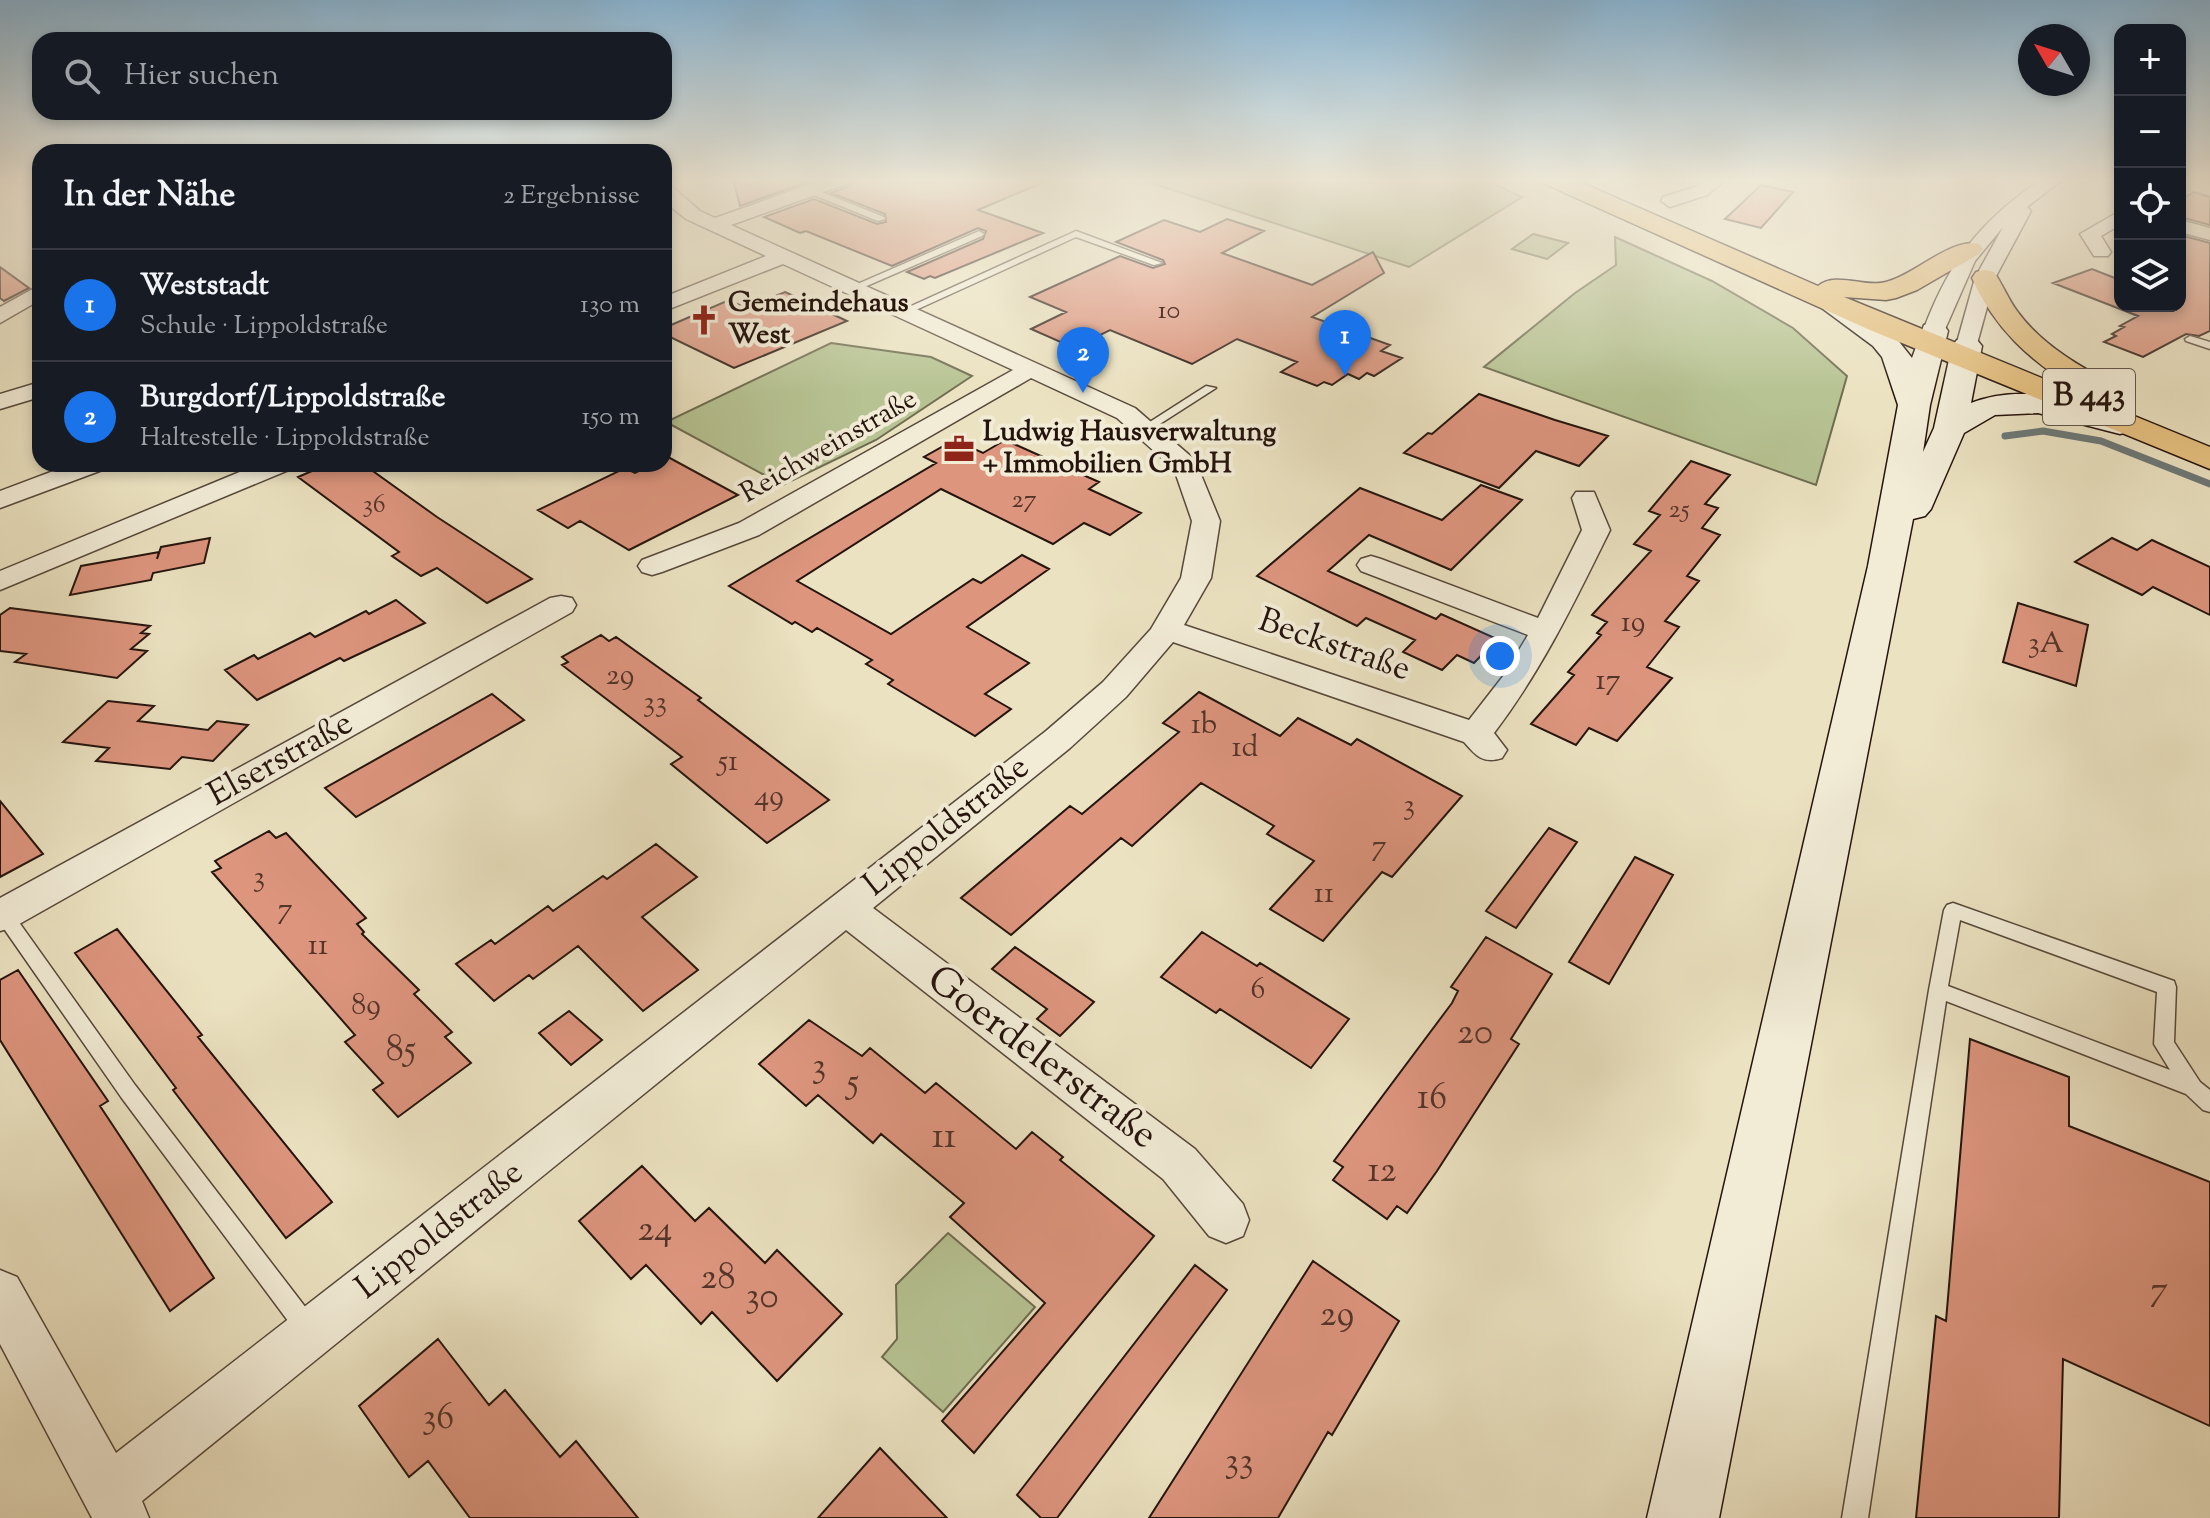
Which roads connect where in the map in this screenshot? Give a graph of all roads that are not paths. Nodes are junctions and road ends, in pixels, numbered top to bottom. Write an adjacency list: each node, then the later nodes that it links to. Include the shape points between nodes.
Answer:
1 (1970, 249): 18 (street)
2 (766, 250): 9 (street, Lippoldstraße)
3 (942, 250): 12 (lane)
4 (1041, 250): 16 (lane)
5 (1120, 250): 10 (lane)
6 (1720, 250): 13 (main road, B 443)
7 (1968, 250): 13 (main road, via 1886,292)
8 (2000, 250): 11 (street)
9 (781, 257): 12 (street, Lippoldstraße); 15 (street)
10 (1157, 263)
11 (1985, 278): 21 (street); 30 (main road, via 2013,329 2051,360)
12 (851, 289): 16 (street, Lippoldstraße)
13 (1827, 294): 18 (main road, B 443); 26 (street, via 1896,355)
14 (32, 296): 17 (street)
15 (672, 302)
16 (903, 312): 22 (street, Lippoldstraße)
17 (0, 316)
18 (1931, 338): 21 (main road, B 443); 26 (street)
19 (2190, 339): 20 (lane)
20 (2210, 346)
21 (1966, 353): 27 (main road, B 443); 29 (street); 30 (main road, B 443)
22 (1031, 369): 28 (street, Lippoldstraße); 37 (street, Reichweinstraße, via 749,529)
23 (1210, 388): 28 (lane)
24 (32, 392): 25 (street)
25 (0, 402)
26 (1914, 405): 38 (street)
27 (2122, 425): 29 (street, via 2016,403 1990,406); 31 (main road, B 443)
28 (1148, 427): 41 (street, Lippoldstraße, via 1183,463 1200,491 1206,518 1203,565)
29 (1950, 428): 38 (street)
30 (2210, 447)
31 (2210, 459)
32 (75, 472): 35 (street)
33 (263, 472): 39 (street)
34 (1585, 498): 42 (street, Beckstraße, via 1596,530)
35 (0, 500)
36 (1371, 565): 42 (street)
37 (652, 566)
38 (1887, 566): 52 (street)
39 (0, 581)
40 (561, 605): 44 (street, Elserstraße)
41 (1168, 630): 42 (street, Beckstraße, via 1483,742); 43 (street, Lippoldstraße, via 1081,719)
42 (1546, 631)
43 (846, 909): 48 (street, Goerdelerstraße, via 1179,1164); 50 (street, Lippoldstraße)
44 (1, 913): 50 (lane)
45 (1938, 990): 46 (lane); 46 (lane, via 1953,910 2167,987 2164,1044); 53 (lane)
46 (2193, 1088): 47 (lane)
47 (2210, 1103)
48 (1226, 1220)
49 (0, 1294): 51 (street)
50 (311, 1333): 51 (street, Lippoldstraße)
51 (116, 1505)
52 (1683, 1518)
53 (1855, 1518)

